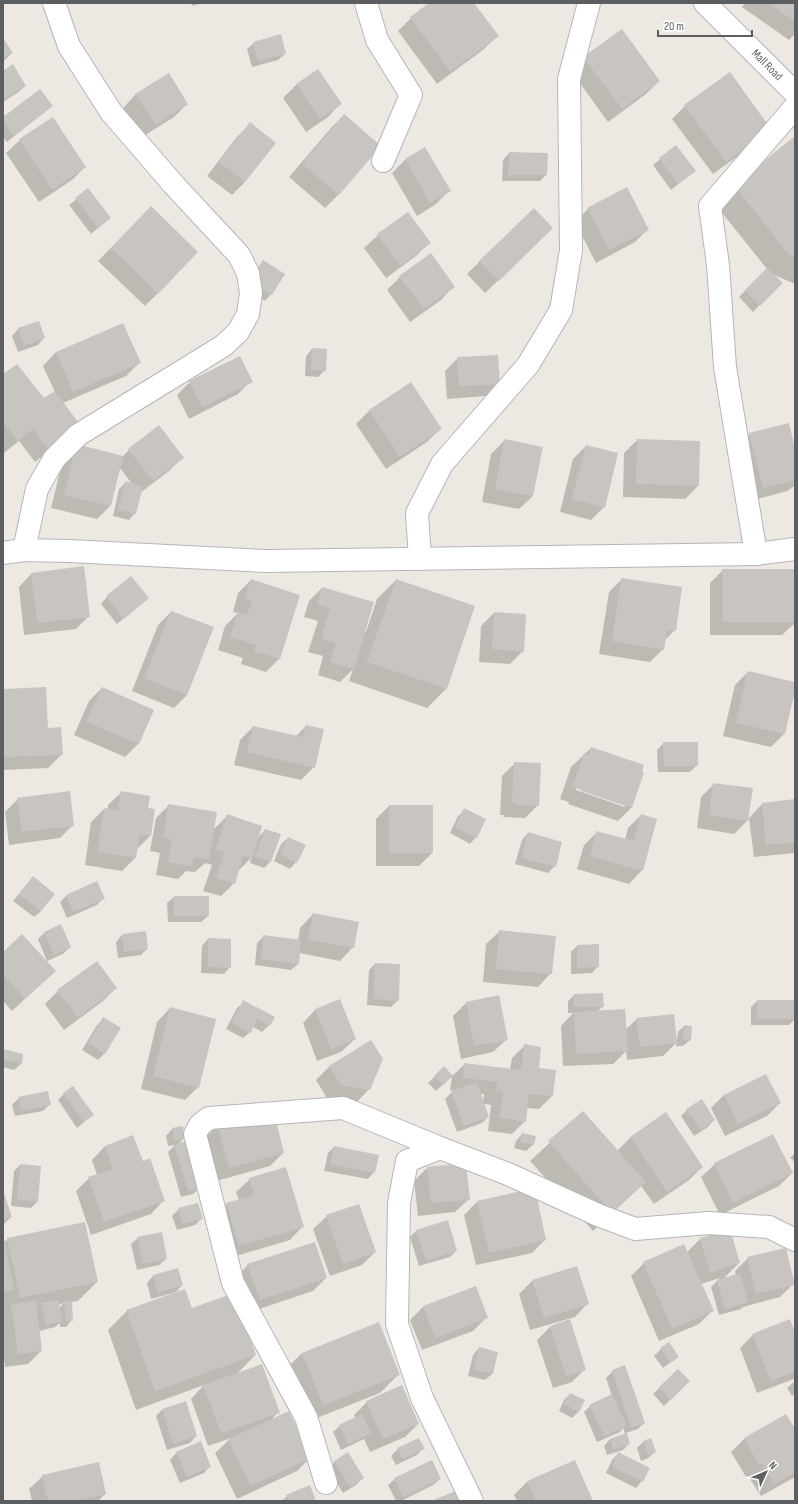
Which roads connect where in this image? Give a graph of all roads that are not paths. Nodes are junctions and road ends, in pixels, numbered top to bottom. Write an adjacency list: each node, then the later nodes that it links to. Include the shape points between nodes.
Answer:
1 (54, 3): 9 (street, via 69,46 111,112 239,255 248,273 251,294 248,314 238,332 223,346 78,435 54,459 37,489)
2 (366, 3): 7 (street, via 377,40 411,95)
3 (589, 3): 11 (street, via 570,79 571,250 562,310 528,365 442,464 417,513)
4 (705, 3): 5 (street, Mall Road)
5 (795, 92)
6 (795, 107): 10 (street, via 710,206 718,265 725,366)
7 (383, 161)
8 (795, 549): 10 (street)
9 (14, 551): 11 (street, via 266,561)
10 (756, 554): 11 (street)
11 (420, 560)
12 (440, 1148): 13 (street, via 508,1174 635,1229 709,1223 769,1227); 14 (street, via 343,1108 209,1118 200,1125 195,1134 233,1283 306,1417); 15 (street, via 407,1160 399,1203 398,1324 422,1398)
13 (795, 1240)
14 (326, 1483)
15 (472, 1501)

